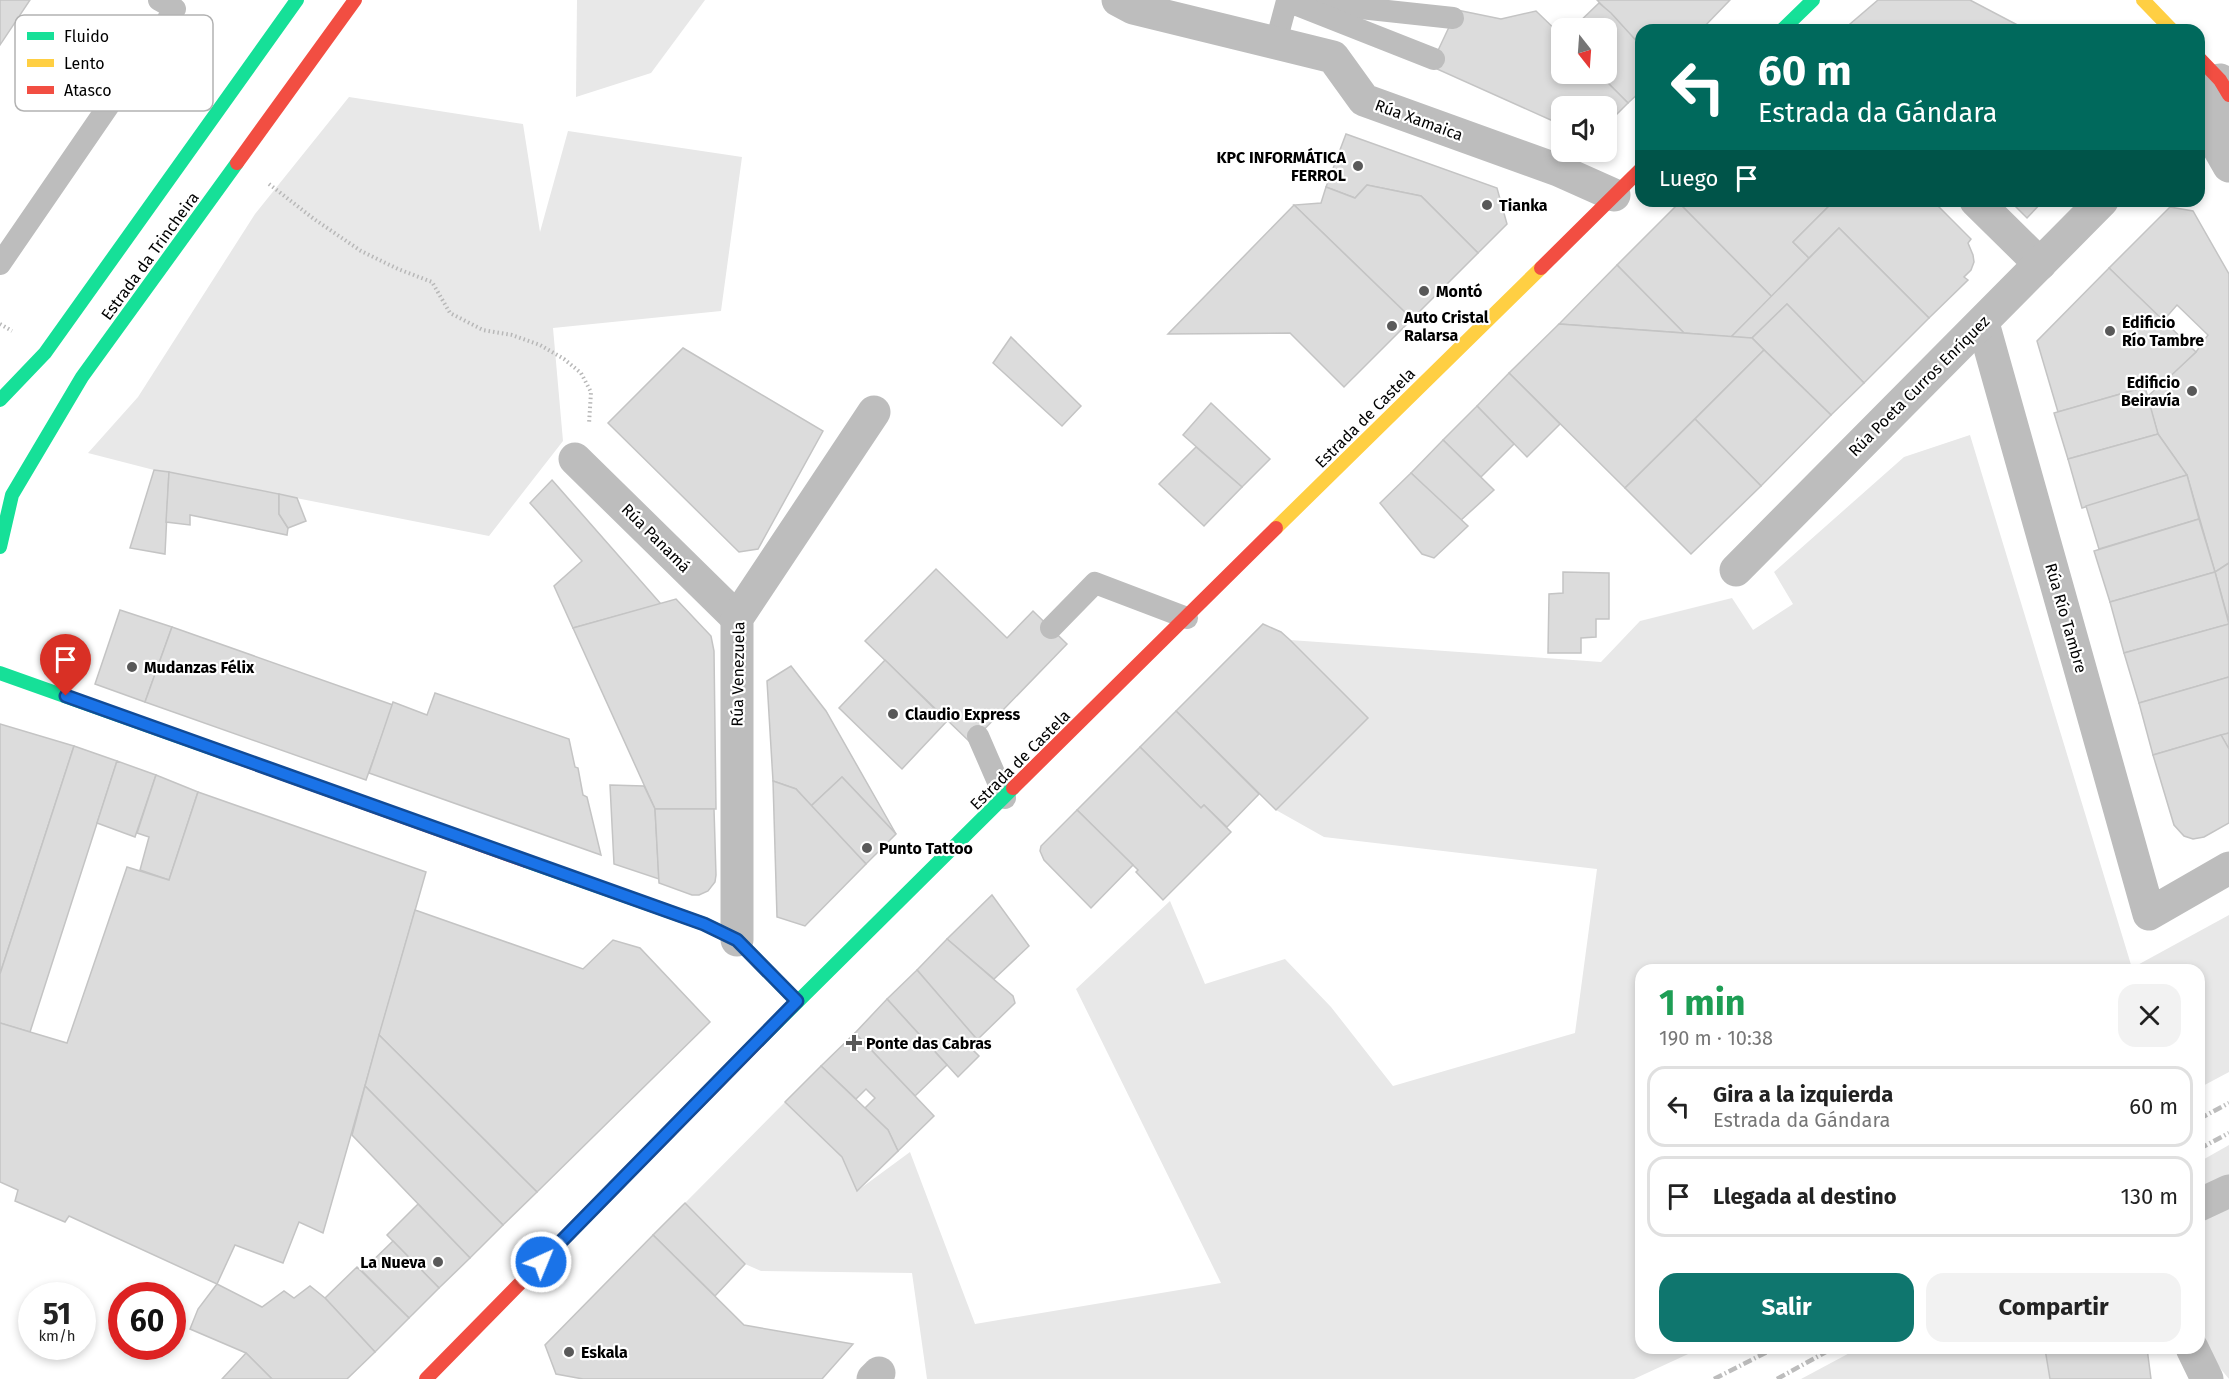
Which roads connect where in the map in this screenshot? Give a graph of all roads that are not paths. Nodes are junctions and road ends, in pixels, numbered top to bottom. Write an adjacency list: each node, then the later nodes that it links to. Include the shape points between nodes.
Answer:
1 (159, 0): 7 (lane, via 175,9)
2 (297, 0): 22 (main road, Estrada da Trincheira, via 45,353)
3 (355, 0): 25 (main road, Estrada da Trincheira, via 82,377 12,495)
4 (2143, 0): 9 (main road)
5 (1287, 1): 8 (lane); 10 (lane); 11 (lane)
6 (1125, 4): 10 (street, Rúa Xamaica)
7 (171, 15)
8 (1453, 18)
9 (2166, 24)
10 (1276, 42): 16 (street, Rúa Xamaica, via 1333,57 1364,100 1558,170)
11 (1434, 59)
12 (2212, 84): 14 (street, via 2213,138)
13 (105, 111): 19 (lane)
14 (2229, 166)
15 (1635, 175): 16 (main road, Estrada de Castela)
16 (1614, 195): 28 (main road, Estrada de Castela)
17 (1982, 207): 20 (street)
18 (2096, 207): 20 (street, Rúa Poeta Curros Enríquez)
19 (0, 264)
20 (2040, 264): 21 (street, Rúa Poeta Curros Enríquez)
21 (1983, 322): 26 (street, Rúa Poeta Curros Enríquez); 33 (street, Rúa Río Tambre, via 2149,914)
22 (0, 400)
23 (874, 412): 27 (street, Rúa Venezuela)
24 (575, 459): 27 (street, Rúa Panamá)
25 (0, 547)
26 (1736, 570)
27 (737, 618): 34 (street, Rúa Venezuela)
28 (1187, 618): 29 (lane, via 1095,583); 32 (main road, Estrada de Castela)
29 (1051, 628)
30 (0, 673): 34 (main road, via 682,916)
31 (978, 736): 32 (lane)
32 (1005, 798): 35 (main road, Estrada de Castela)
33 (2229, 868)
34 (737, 940): 35 (main road)
35 (797, 1001): 39 (main road, Estrada de Castela)
36 (2229, 1191): 37 (street)
37 (2205, 1202)
38 (2195, 1354): 40 (street)
39 (426, 1379)
40 (2207, 1379)

